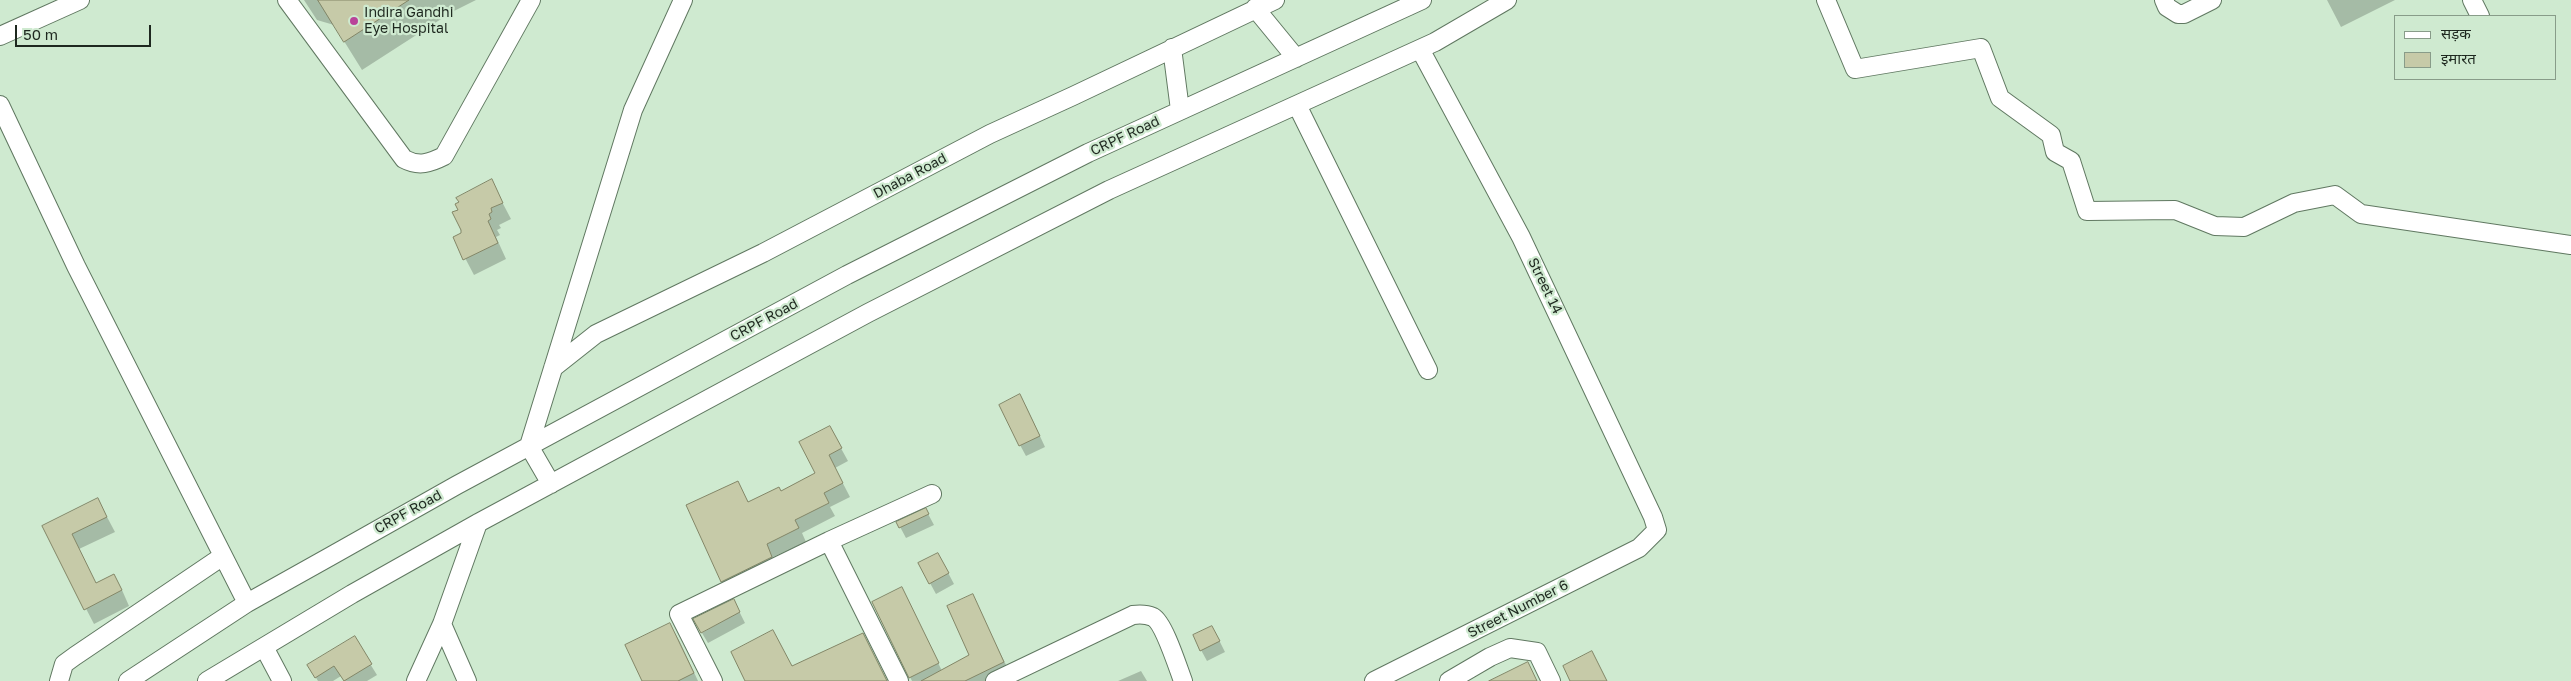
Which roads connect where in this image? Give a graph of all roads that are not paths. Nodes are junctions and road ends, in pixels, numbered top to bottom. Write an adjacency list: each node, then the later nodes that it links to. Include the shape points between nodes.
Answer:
1 (80, 0): 14 (street)
2 (287, 0): 3 (street, via 404,159 414,164 432,162 444,156)
3 (531, 0)
4 (683, 0): 22 (street, via 633,110)
5 (1275, 0): 12 (street, Dhaba Road)
6 (1422, 0): 17 (street, CRPF Road)
7 (1507, 0): 16 (street)
8 (1826, 0): 21 (street, via 1855,68 1981,48 2000,98 2051,136 2055,152 2071,161 2087,211 2174,210 2215,226 2244,227 2294,203 2335,195 2360,214)
9 (2164, 0): 10 (street, via 2178,14 2184,14)
10 (2212, 0)
11 (2472, 0): 13 (street)
12 (1255, 8): 15 (street, Dhaba Road); 17 (street)
13 (2480, 15)
14 (0, 36)
15 (1172, 48): 20 (street); 22 (street, Dhaba Road, via 990,134 764,253 596,334)
16 (1420, 49): 19 (street); 28 (street, Street 14, via 1525,246 1653,517)
17 (1296, 58): 20 (street, CRPF Road)
18 (0, 105): 30 (street, via 76,266)
19 (1297, 105): 23 (street); 25 (street, via 1109,190 868,313)
20 (1180, 110): 24 (street, CRPF Road, via 847,275)
21 (2571, 245)
22 (553, 368): 24 (street)
23 (1428, 370)
24 (529, 446): 25 (street); 31 (street, CRPF Road)
25 (551, 484): 27 (street)
26 (932, 494): 29 (street)
27 (478, 523): 32 (street); 33 (street)
28 (1656, 530): 45 (street, Street Number 6, via 1639,548)
29 (829, 541): 41 (street, via 679,614); 42 (street)
30 (223, 556): 31 (street); 35 (street, via 69,660 64,664)
31 (247, 603): 36 (street, CRPF Road)
32 (442, 624): 39 (street); 40 (street)
33 (264, 647): 37 (street); 38 (street)
34 (1018, 676): 43 (street); 44 (street, via 1133,615 1143,614 1154,618 1161,628)
35 (59, 681)
36 (128, 681)
37 (207, 681)
38 (282, 681)
39 (416, 681)
40 (467, 681)
41 (713, 681)
42 (899, 681)
43 (995, 681)
44 (1184, 681)
45 (1374, 681)
46 (1450, 681): 47 (street, via 1510,648 1537,652)
47 (1551, 681)

